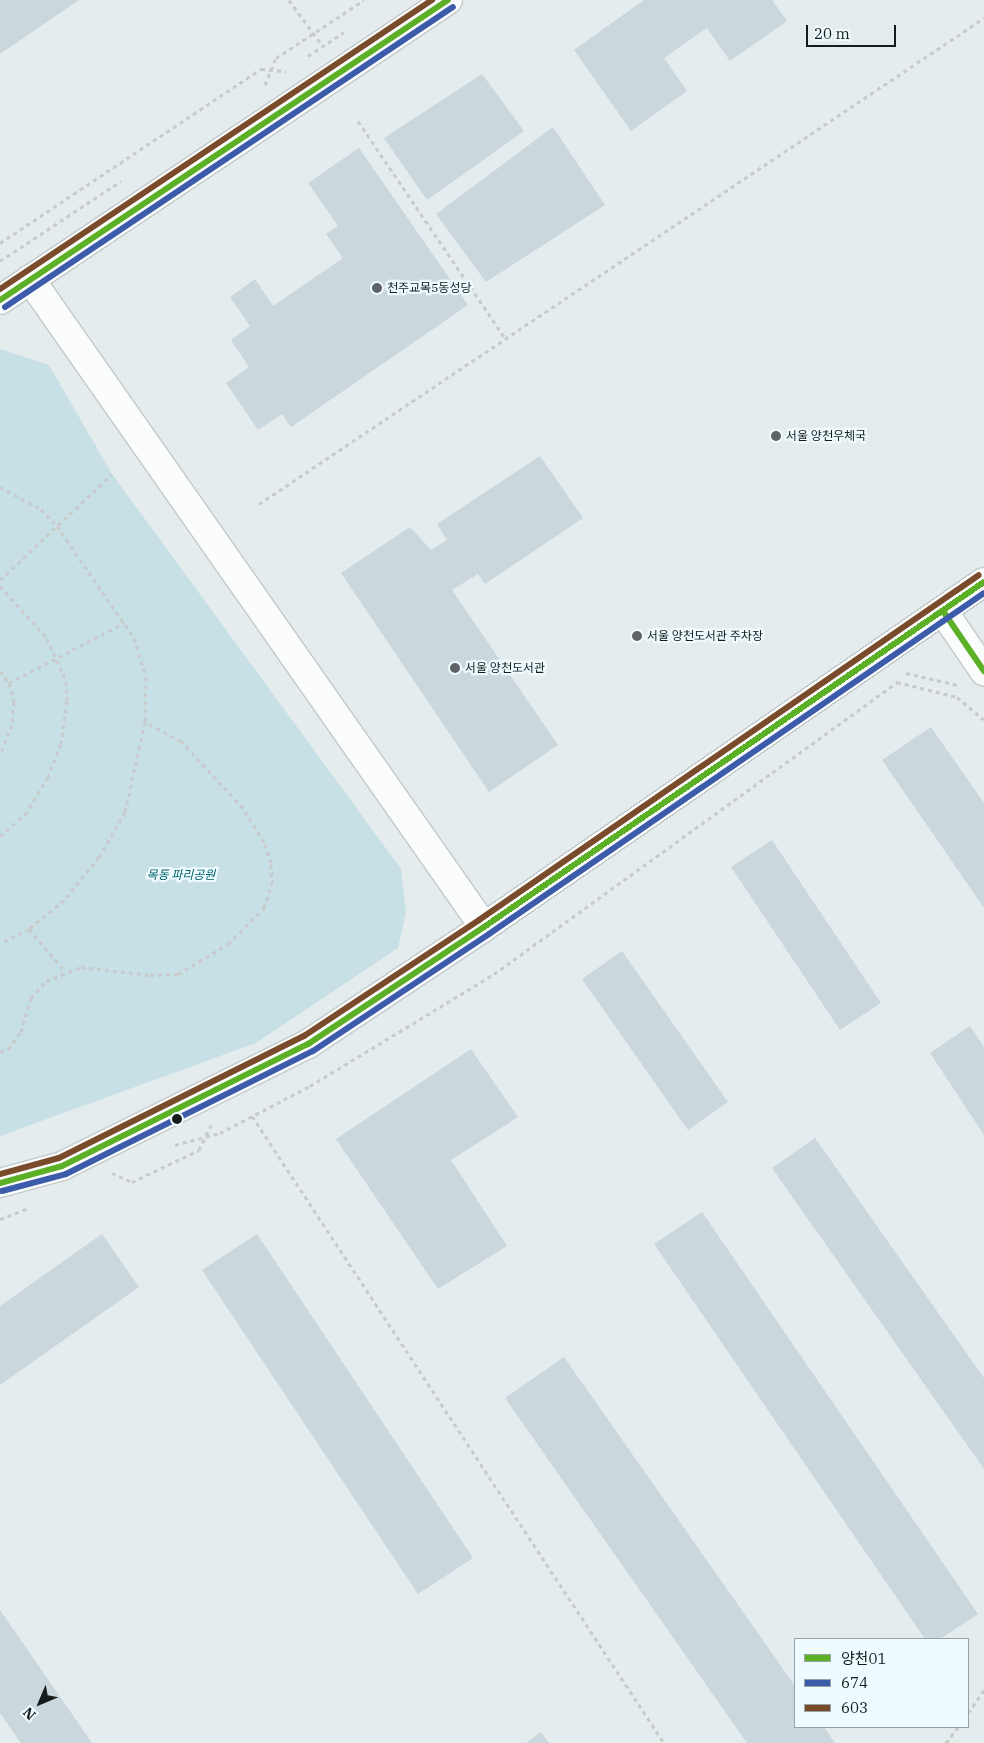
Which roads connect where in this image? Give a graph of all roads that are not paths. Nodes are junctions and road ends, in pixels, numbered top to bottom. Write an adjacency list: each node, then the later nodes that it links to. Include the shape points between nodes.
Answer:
1 (448, 0): 2 (main road)
2 (30, 279): 3 (main road); 7 (main road)
3 (0, 300)
4 (984, 582): 5 (main road)
5 (943, 611): 6 (main road); 7 (main road)
6 (984, 671)
7 (484, 927): 8 (main road, via 308,1044 62,1166)
8 (0, 1183)

